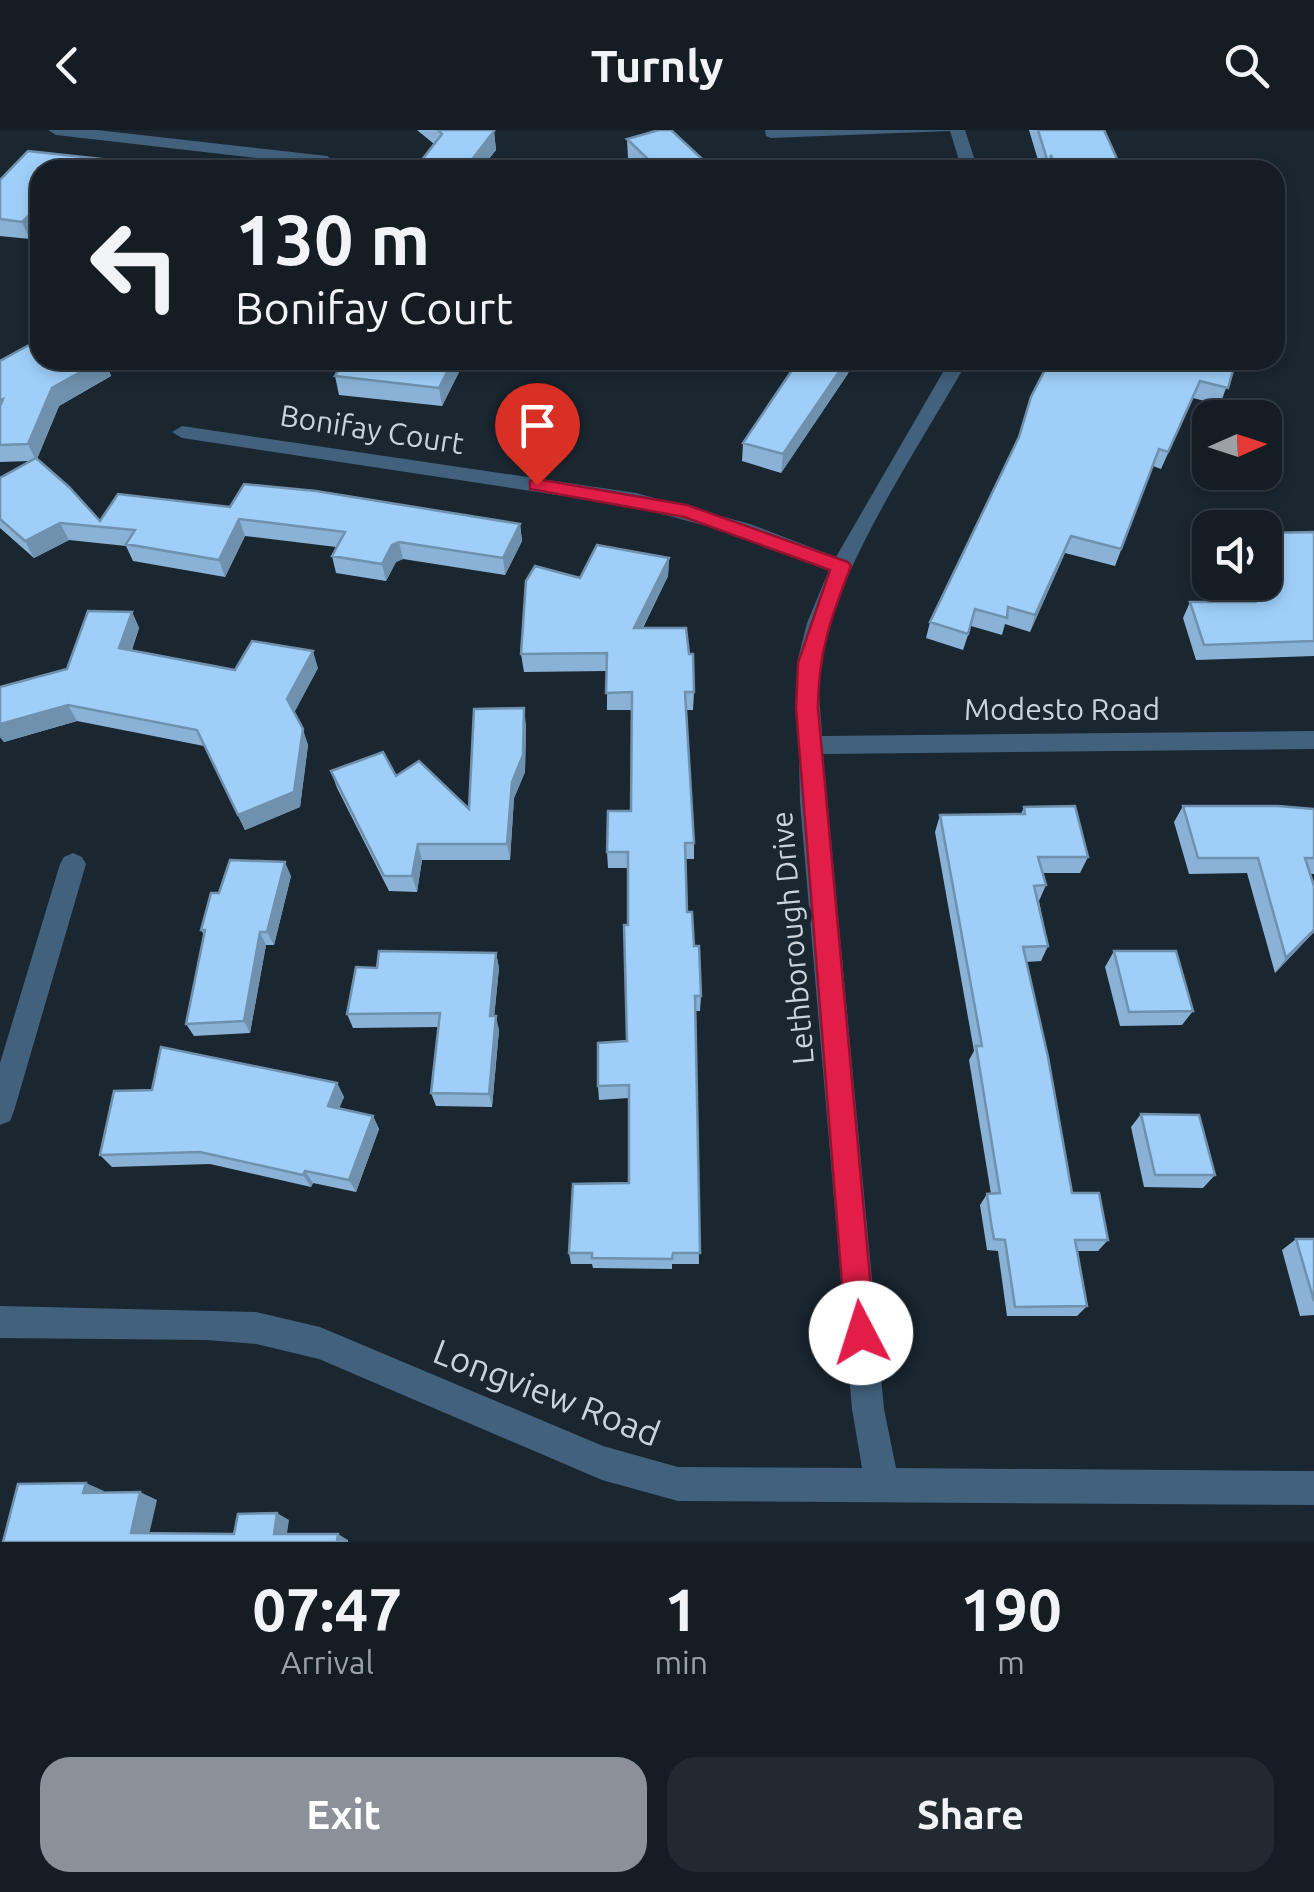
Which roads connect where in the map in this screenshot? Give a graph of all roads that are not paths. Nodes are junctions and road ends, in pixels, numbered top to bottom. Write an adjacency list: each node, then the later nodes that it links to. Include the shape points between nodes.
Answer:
1 (56, 130): 5 (street)
2 (943, 130): 4 (street)
3 (958, 130): 7 (street)
4 (771, 132)
5 (185, 137): 6 (street)
6 (321, 160)
7 (967, 160)
8 (953, 370): 10 (street, Lethborough Drive)
9 (182, 432): 10 (street, Bonifay Court, via 636,500 743,529)
10 (841, 566): 12 (street, Lethborough Drive, via 808,663)
11 (1314, 740): 12 (street, Modesto Road)
12 (811, 746): 16 (street, Lethborough Drive, via 868,1409)
13 (73, 864): 14 (street)
14 (0, 1111)
15 (0, 1322): 16 (street, Longview Road, via 256,1328 320,1343 602,1464 678,1484)
16 (882, 1484): 17 (street, Longview Road)
17 (1314, 1488)

